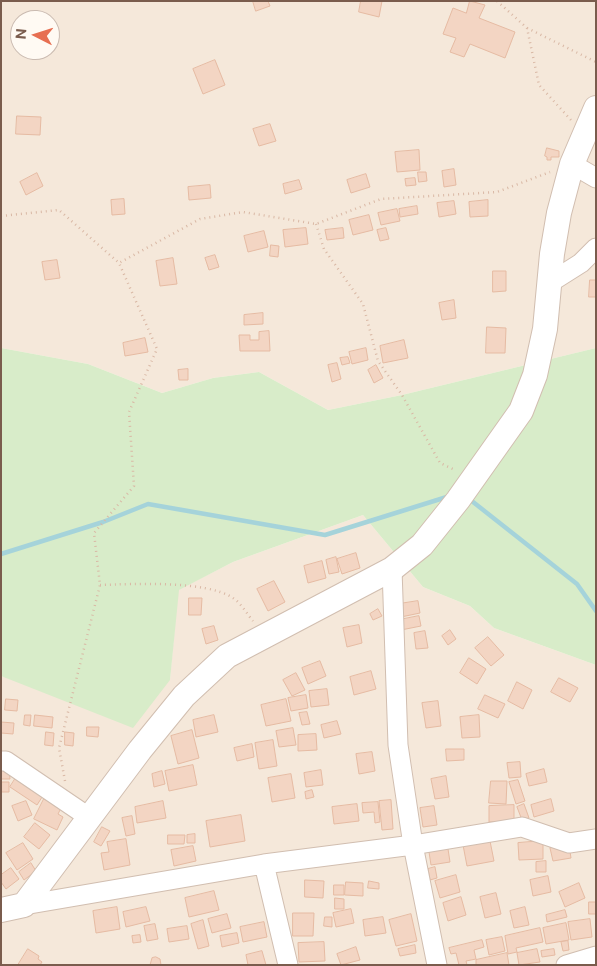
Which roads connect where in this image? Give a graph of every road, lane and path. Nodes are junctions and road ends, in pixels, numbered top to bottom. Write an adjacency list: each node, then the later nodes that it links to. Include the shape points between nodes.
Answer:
1 (497, 1): 2 (path)
2 (503, 3): 3 (path)
3 (527, 28): 4 (path); 6 (path, via 539,85)
4 (596, 62)
5 (596, 108): 6 (street)
6 (584, 134): 7 (street)
7 (572, 164): 8 (street); 10 (path, via 497,192 381,199); 13 (street, via 555,238)
8 (596, 178)
9 (1, 216): 12 (path, via 59,210)
10 (316, 224): 12 (path, via 243,212 200,218); 14 (path, via 324,249 363,304 378,361 402,395 440,463)
11 (596, 248): 13 (street, via 581,264)
12 (119, 263): 16 (path, via 157,349 129,412 134,486 94,533)
13 (551, 282): 14 (street, via 546,329 520,412)
14 (472, 479): 15 (street, via 422,544)
15 (392, 569): 17 (street); 22 (street, via 398,745)
16 (100, 585): 17 (path, via 211,588 234,598); 19 (path, via 59,748)
17 (264, 634): 20 (street, via 227,656 184,696)
18 (1, 761): 19 (street, via 6,761)
19 (69, 804): 20 (street)
20 (90, 818): 24 (street)
21 (596, 840): 22 (street, via 569,843 522,827)
22 (413, 845): 23 (street); 28 (street)
23 (264, 864): 24 (street); 27 (street)
24 (24, 905): 25 (street)
25 (1, 910)
26 (596, 956): 29 (street)
27 (288, 965)
28 (437, 965)
29 (569, 965)

